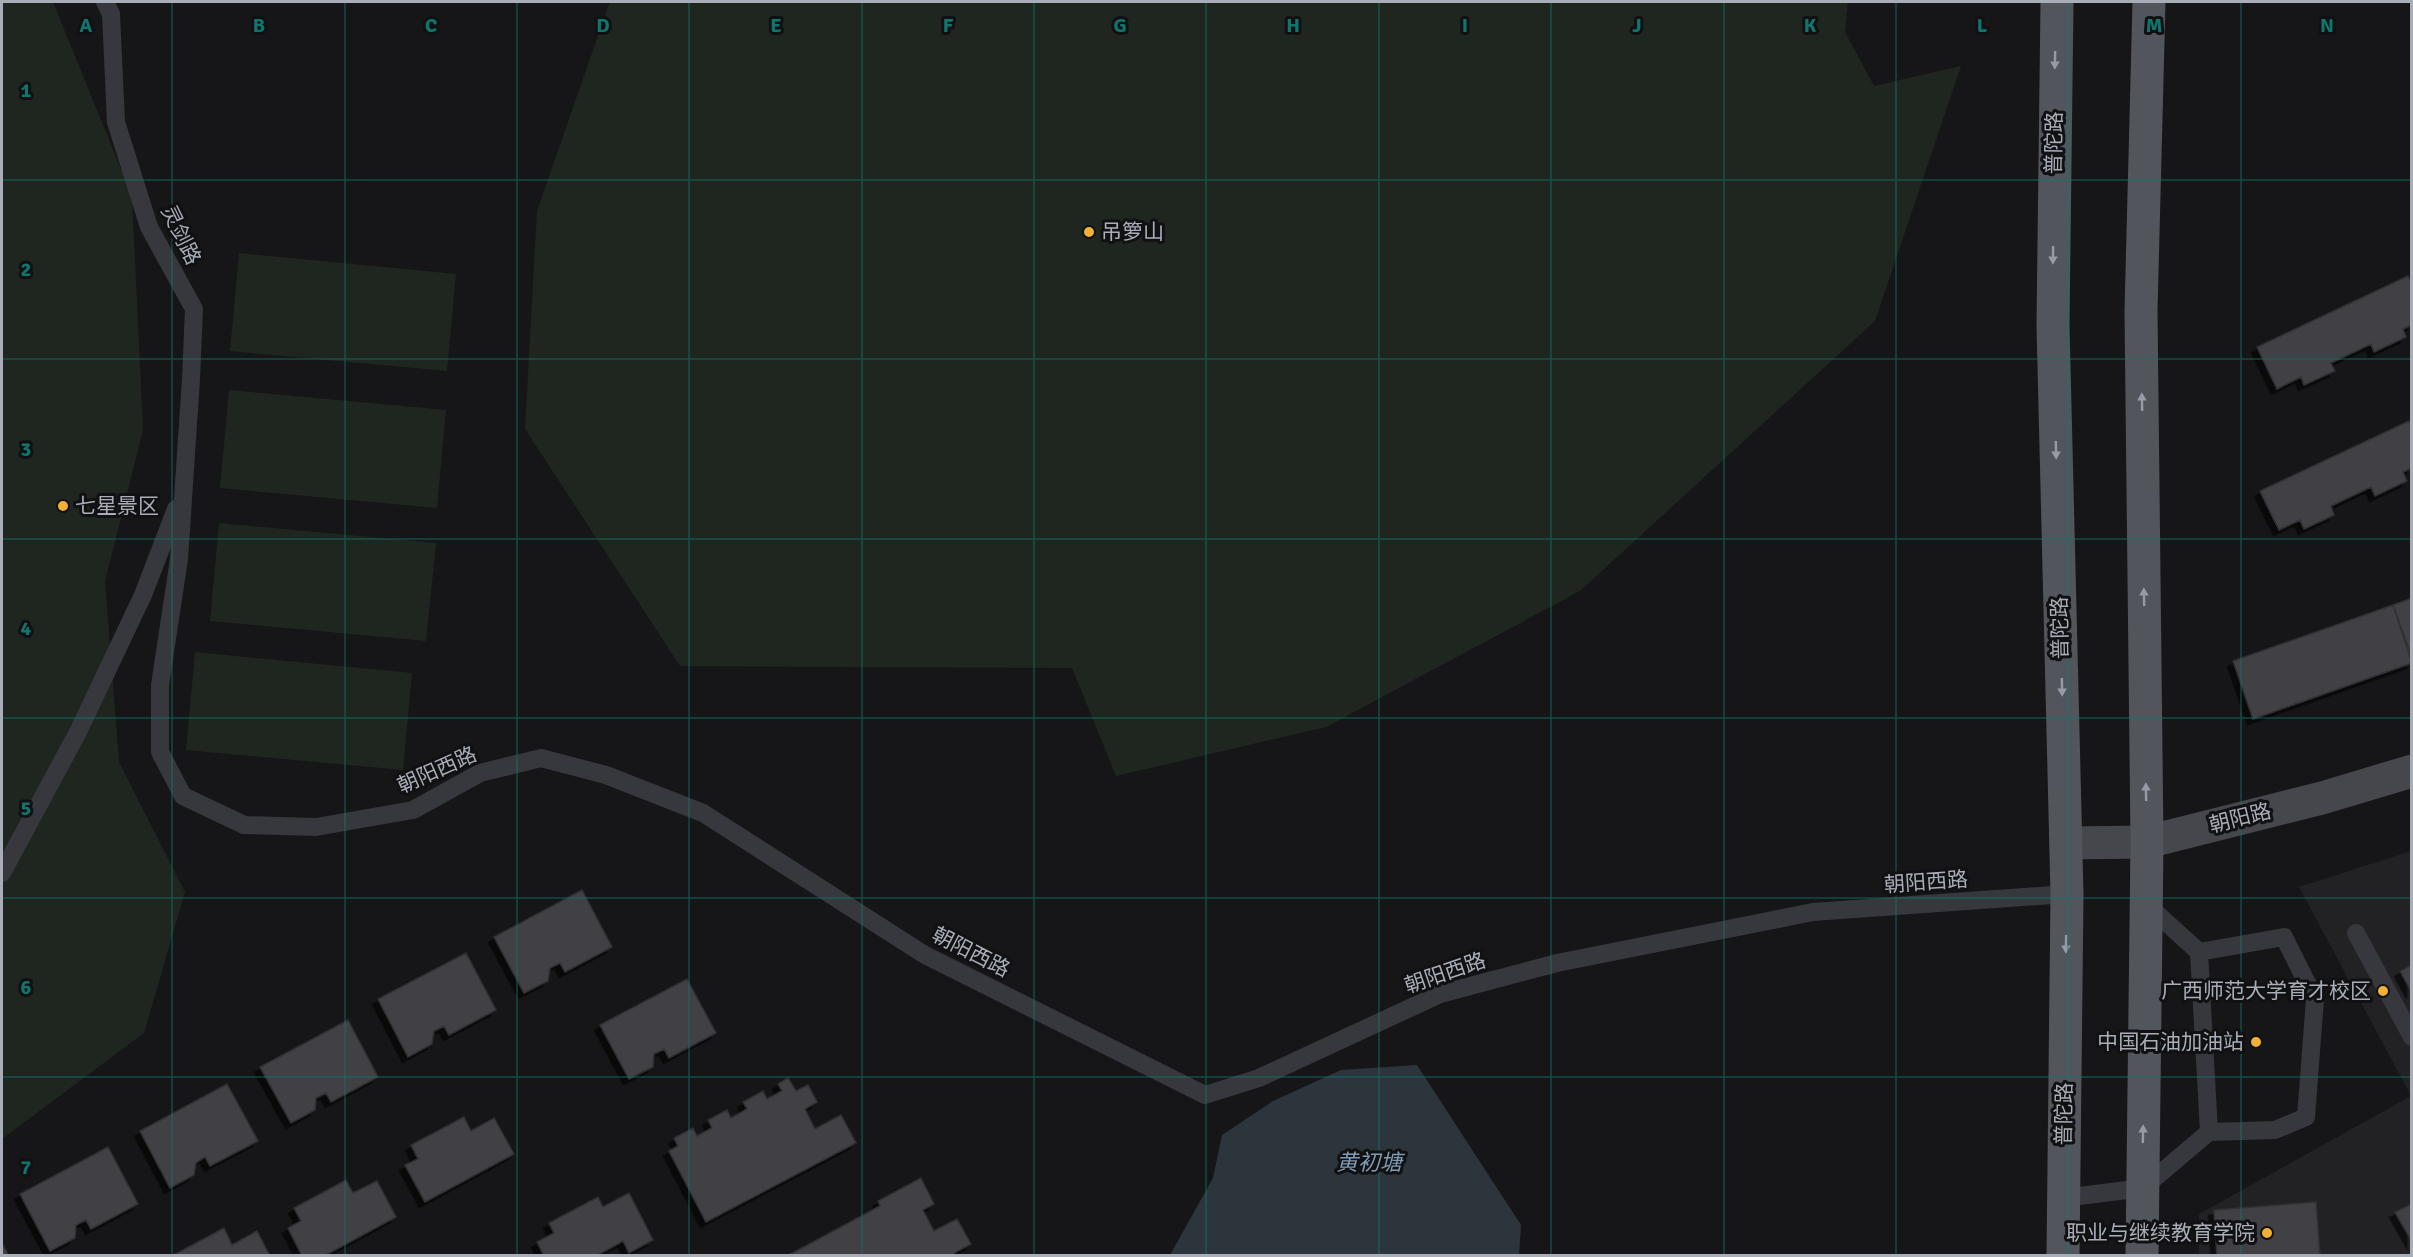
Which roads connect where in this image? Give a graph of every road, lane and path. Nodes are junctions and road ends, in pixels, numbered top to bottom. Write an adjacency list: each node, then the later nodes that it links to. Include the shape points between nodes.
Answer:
1 (105, 2): 4 (lane, 灵剑路, via 111,14 116,122 149,227 194,309)
2 (2057, 2): 7 (main road, 普陀路, one-way to 7, via 2053,325)
3 (2149, 2): 6 (main road, one-way to 3, via 2141,311)
4 (183, 490): 8 (lane, via 143,595 78,732); 9 (lane, 朝阳西路, via 178,559 160,685 160,752 183,796 244,825 316,827 413,810 480,773 541,758 606,775 703,813 925,955 1205,1095 1259,1077 1440,994 1557,963 1814,912)
5 (2412, 771): 6 (street, 朝阳路)
6 (2147, 842): 7 (street, 朝阳路); 10 (main road)
7 (2066, 843): 9 (main road, 普陀路)
8 (2, 873)
9 (2067, 894): 16 (main road, 普陀路, one-way to 16)
10 (2146, 904): 12 (lane); 15 (main road, one-way to 10)
11 (2356, 933): 13 (lane)
12 (2199, 952): 14 (lane); 14 (lane, via 2284,937 2315,999 2306,1117 2275,1130)
13 (2412, 1037)
14 (2209, 1132): 15 (lane)
15 (2143, 1188): 16 (lane); 18 (main road)
16 (2063, 1198): 17 (main road, 普陀路)
17 (2063, 1256)
18 (2142, 1256)

